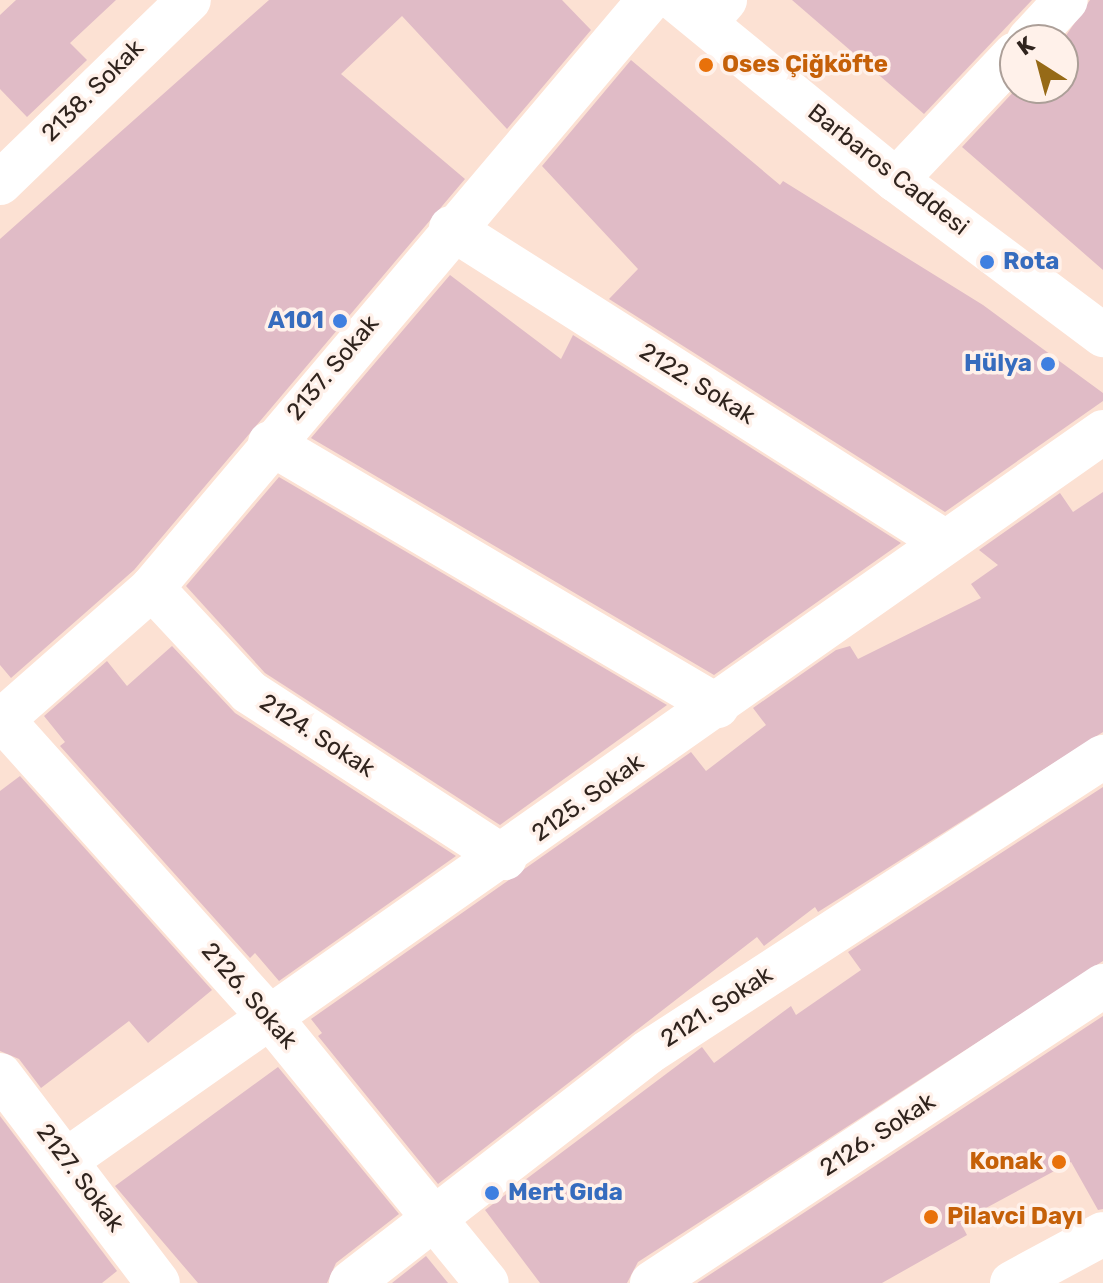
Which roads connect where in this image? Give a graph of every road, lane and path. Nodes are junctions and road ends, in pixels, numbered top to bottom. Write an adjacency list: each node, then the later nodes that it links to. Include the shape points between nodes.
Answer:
1 (189, 0): 8 (street, 2138. Sokak)
2 (649, 0): 9 (street, 2137. Sokak)
3 (1066, 0): 5 (street)
4 (702, 7): 7 (street, Barbaros Caddesi)
5 (1044, 24)
6 (999, 71): 7 (street)
7 (896, 180): 10 (street, Barbaros Caddesi)
8 (0, 183)
9 (451, 228): 12 (street, 2137. Sokak); 13 (street, 2122. Sokak)
10 (1099, 324)
11 (1103, 432): 13 (street, 2125. Sokak)
12 (270, 443): 14 (street, 2137. Sokak); 15 (street)
13 (942, 540): 15 (street, 2125. Sokak)
14 (152, 588): 16 (street, 2137. Sokak); 18 (street, 2124. Sokak, via 249,692)
15 (717, 706): 18 (street, 2125. Sokak)
16 (1, 719): 20 (street, 2126. Sokak)
17 (1103, 757): 23 (street, 2121. Sokak, via 647,1053)
18 (505, 858): 20 (street, 2125. Sokak)
19 (1103, 986): 28 (street, 2126. Sokak)
20 (273, 1021): 22 (street, 2125. Sokak); 23 (street, 2126. Sokak)
21 (0, 1075): 22 (street, 2127. Sokak)
22 (68, 1159): 25 (street, 2127. Sokak)
23 (434, 1220): 26 (street, 2121. Sokak); 27 (street, 2126. Sokak)
24 (1103, 1234): 29 (street)
25 (158, 1283)
26 (351, 1283)
27 (487, 1283)
28 (652, 1283)
29 (1012, 1283)

